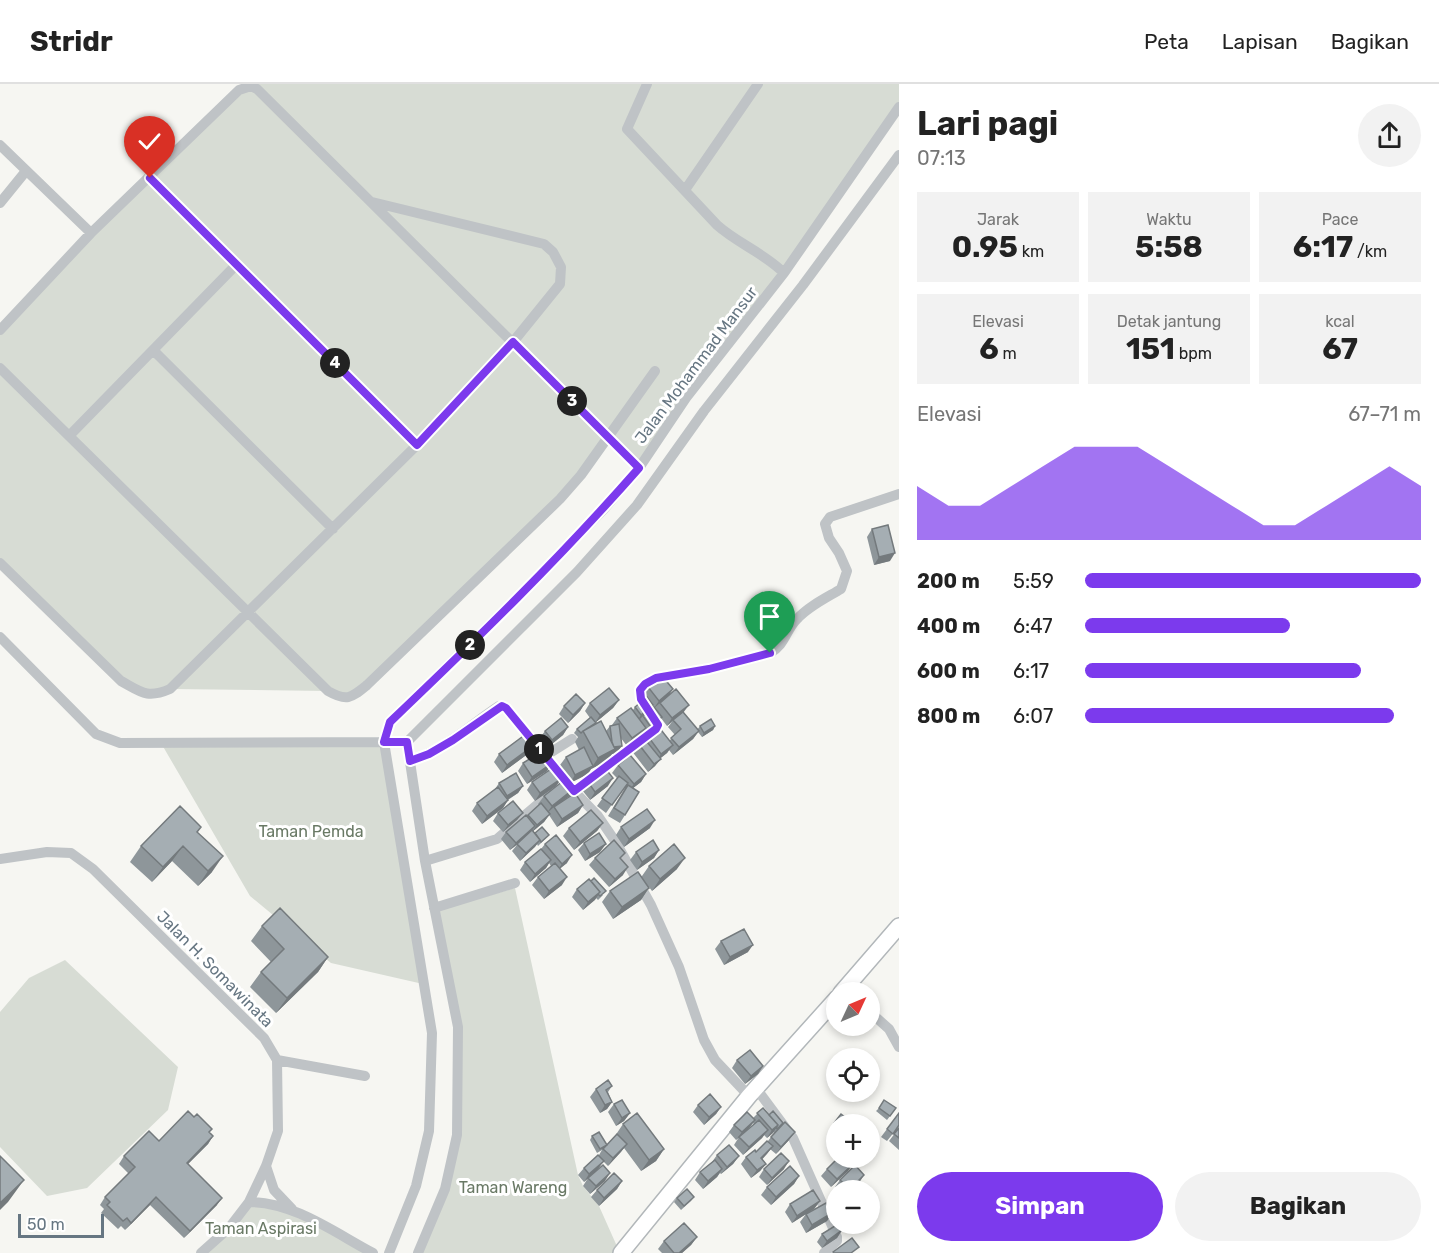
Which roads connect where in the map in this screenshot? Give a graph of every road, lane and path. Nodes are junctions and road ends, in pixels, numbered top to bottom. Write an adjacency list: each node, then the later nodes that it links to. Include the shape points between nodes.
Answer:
1 (647, 84): 8 (street, via 627,129)
2 (758, 84): 8 (street)
3 (899, 107): 13 (street, Jalan Mohammad Mansur)
4 (0, 146): 6 (street)
5 (899, 155): 30 (street, Jalan Mohammad Mansur, via 637,505 577,572)
6 (26, 171): 9 (street); 11 (street)
7 (150, 178): 10 (street, via 239,90 250,86); 11 (street); 12 (street)
8 (685, 190): 13 (street, via 732,238)
9 (0, 202)
10 (372, 202): 15 (street); 15 (street, via 544,244 553,252 561,267 560,284)
11 (91, 233): 14 (street)
12 (236, 264): 16 (street); 21 (street)
13 (784, 273): 22 (street, Jalan Mohammad Mansur, via 686,398)
14 (0, 330)
15 (513, 342): 20 (street); 21 (street)
16 (153, 350): 19 (street); 24 (street)
17 (0, 368): 19 (street)
18 (655, 370): 20 (street)
19 (69, 436): 26 (street)
20 (609, 437): 22 (street); 26 (street, via 573,485 532,528 367,685 347,698 328,691)
21 (417, 445): 24 (street)
22 (639, 468): 29 (street, Jalan Mohammad Mansur, via 528,587 390,722)
23 (899, 494): 34 (street, via 830,517 825,524 829,538 847,572 841,588 795,621 778,649 709,669 656,678 645,684 640,690 641,699 658,725 656,729)
24 (333, 529): 26 (street)
25 (0, 564): 26 (street, via 121,681 143,693 156,695 170,689)
26 (249, 613)
27 (0, 637): 29 (street, via 96,734 120,743)
28 (572, 739): 31 (street)
29 (384, 742): 30 (street); 52 (street, via 432,1033 429,1131 416,1186)
30 (407, 742): 32 (street)
31 (545, 756): 32 (street, via 502,706 453,740); 33 (street)
32 (410, 761): 36 (street)
33 (565, 780): 34 (street); 36 (street, via 497,839)
34 (574, 791): 46 (street, via 604,824 651,905 679,967 704,1040 716,1060)
35 (0, 859): 44 (street, Jalan H. Somawinata, via 47,852 71,853 93,869 264,1038)
36 (424, 861): 38 (street)
37 (515, 882): 38 (street)
38 (434, 908): 53 (street, via 458,1027 457,1135 445,1189)
39 (899, 926): 40 (main road)
40 (852, 982)
41 (826, 1011): 46 (main road)
42 (880, 1021): 43 (street)
43 (899, 1045)
44 (277, 1060): 45 (street); 47 (street, via 278,1131)
45 (365, 1076)
46 (752, 1092): 54 (main road); 55 (street, via 793,1138 836,1232 837,1241)
47 (266, 1166): 48 (street); 49 (street, via 274,1190)
48 (249, 1202): 49 (street, via 272,1203); 50 (street, via 229,1228)
49 (294, 1211): 51 (street)
50 (201, 1253)
51 (373, 1253)
52 (389, 1253)
53 (418, 1253)
54 (621, 1253)
55 (824, 1253)

